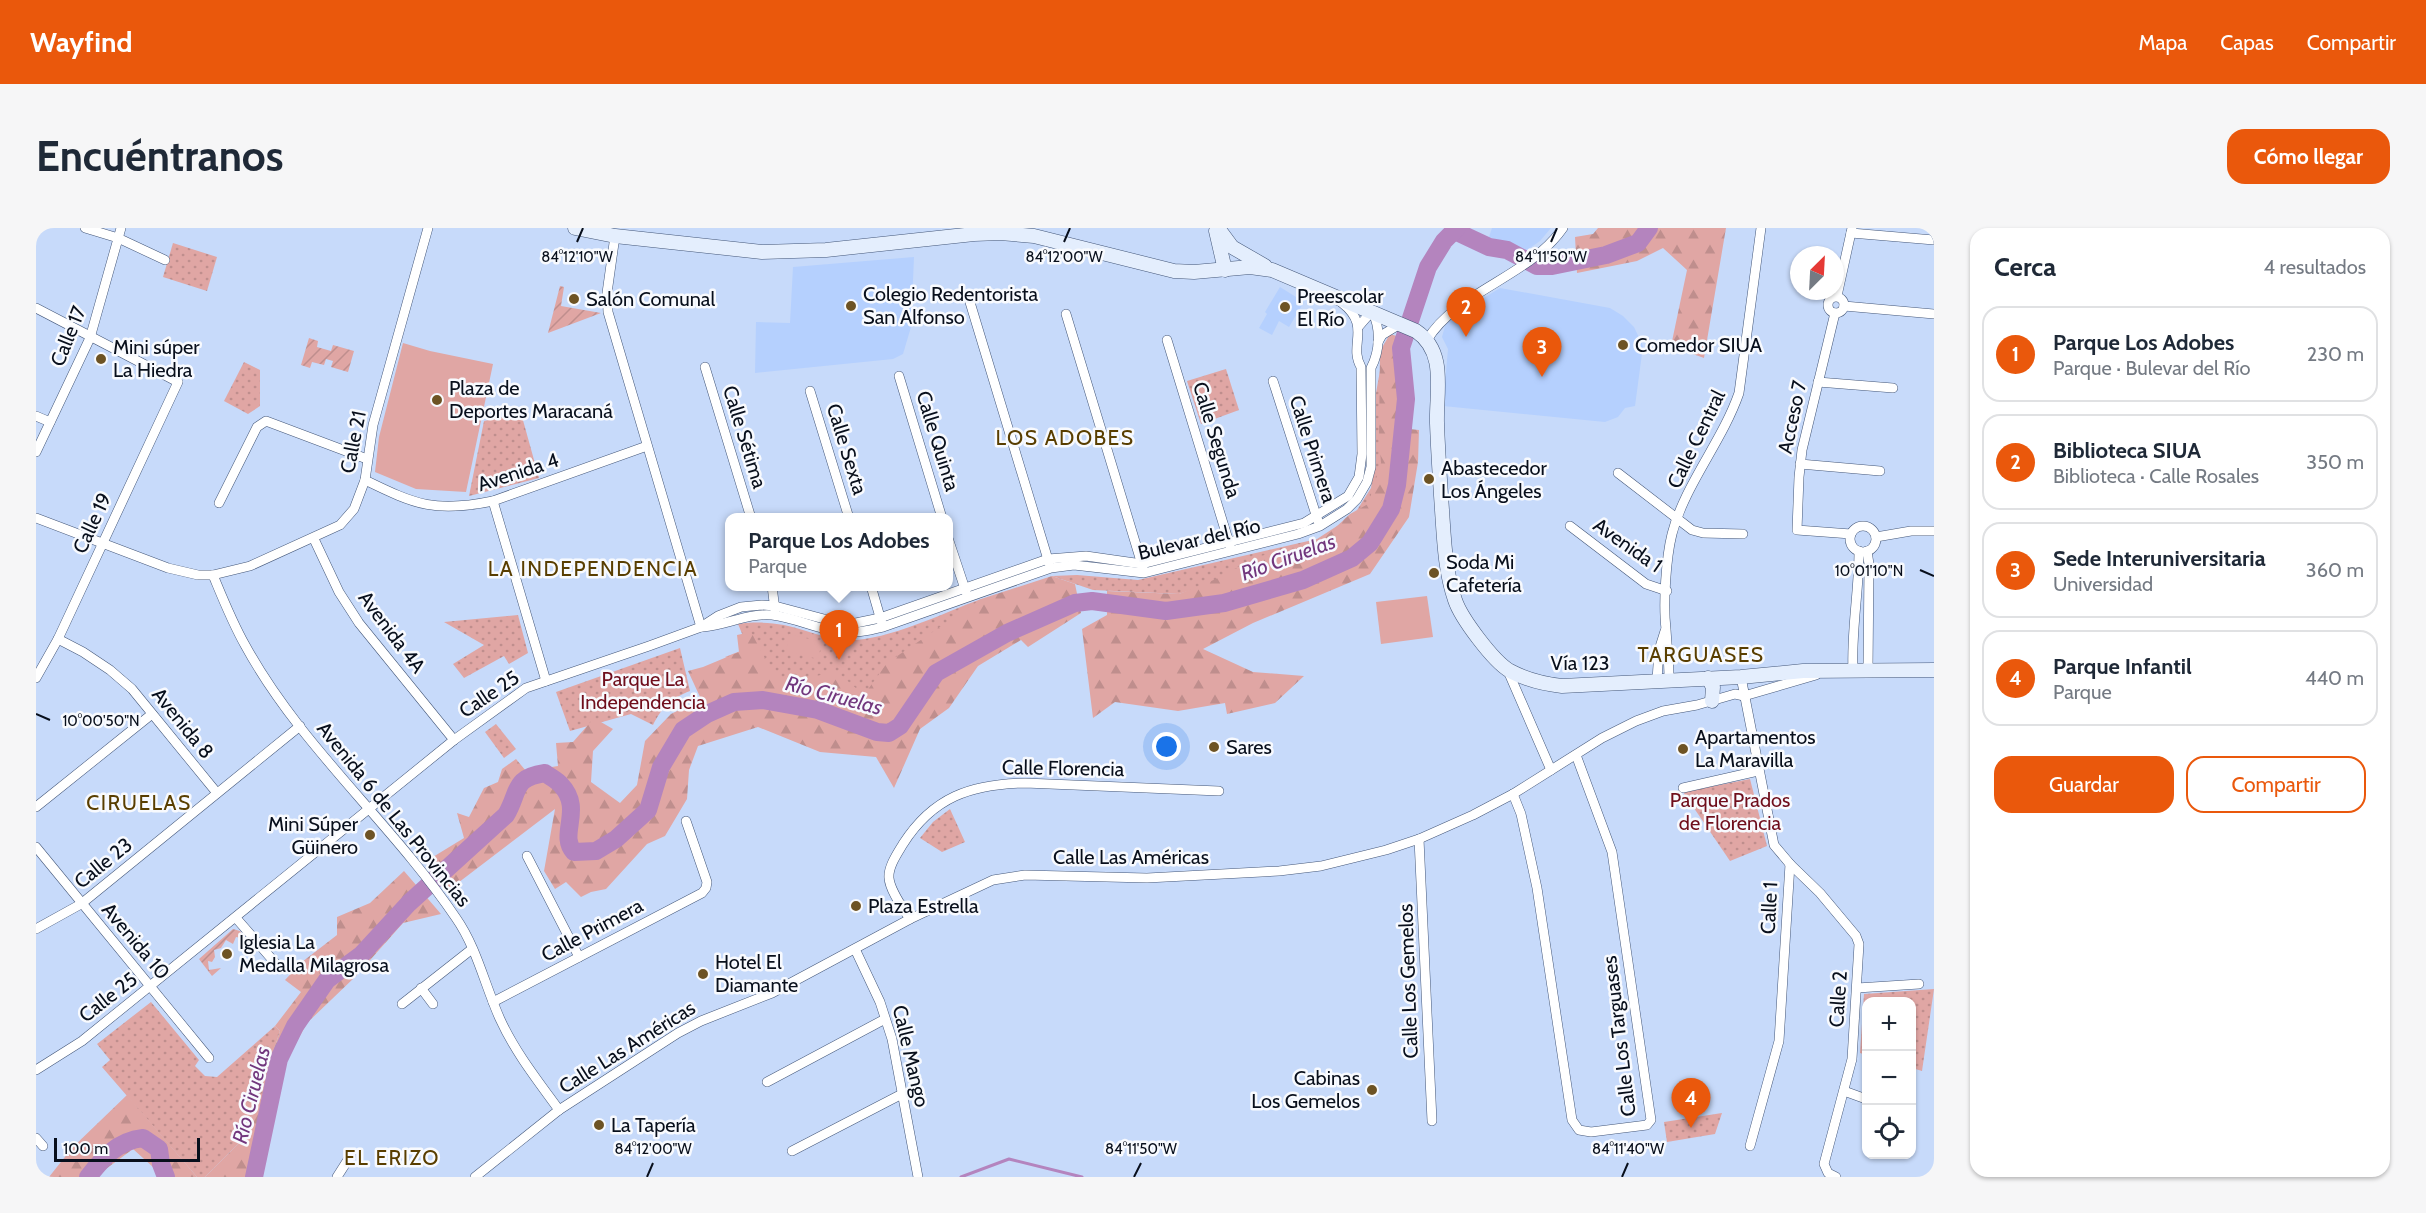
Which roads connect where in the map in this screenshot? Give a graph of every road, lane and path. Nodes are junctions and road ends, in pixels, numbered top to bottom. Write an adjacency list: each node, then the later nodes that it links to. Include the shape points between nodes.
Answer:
1 (85, 228): 11 (street)
2 (122, 228): 11 (street, Calle 17)
3 (428, 228): 45 (street, Calle 21)
4 (574, 228): 10 (main road)
5 (917, 228): 13 (street)
6 (1216, 228): 16 (main road); 17 (main road, via 1232,247)
7 (1563, 228): 30 (street, via 1534,257)
8 (1761, 228): 56 (street, Calle Central, via 1739,393)
9 (1852, 230): 12 (street); 15 (street)
10 (615, 236): 13 (main road, via 762,252); 43 (street, via 606,303)
11 (118, 238): 14 (street); 31 (street, Calle 17)
12 (1934, 240)
13 (913, 242): 16 (main road, via 1000,233 1034,236 1174,271)
14 (165, 260)
15 (1844, 265)
16 (1225, 270): 17 (main road)
17 (1272, 270): 18 (main road)
18 (1330, 293): 24 (main road); 29 (street, via 1353,313)
19 (969, 299): 68 (street)
20 (1829, 300): 25 (street, via 1830,311)
21 (1842, 300): 22 (street)
22 (1844, 306): 25 (street); 27 (street)
23 (36, 308): 31 (street)
24 (1372, 311): 28 (main road); 29 (street); 33 (street, Bulevar del Río, via 1378,326)
25 (1835, 313): 37 (street, Acceso 7)
26 (1066, 314): 69 (street)
27 (1934, 314)
28 (1401, 325): 30 (main road); 33 (street, via 1382,335)
29 (1359, 326): 38 (street, Bulevar del Río, via 1358,361)
30 (1422, 336): 83 (main road, Vía 123, via 1436,354 1438,366 1437,425 1450,584 1464,619)
31 (90, 338): 42 (street, Calle 17); 64 (street, Calle 19, via 178,382)
32 (1167, 340): 65 (street, Calle Segunda)
33 (1378, 342): 38 (street, Bulevar del Río)
34 (705, 367): 52 (street, Calle Sétima)
35 (899, 376): 54 (street, Calle Quinta)
36 (1273, 381): 57 (street, Calle Primera)
37 (1818, 382): 39 (street); 46 (street, Acceso 7)
38 (1366, 384): 57 (street, Bulevar del Río, via 1371,467 1367,482 1352,504)
39 (1893, 388)
40 (810, 391): 53 (street, Calle Sexta)
41 (36, 416): 42 (street)
42 (50, 422): 44 (street, Calle 17)
43 (647, 446): 50 (street, Avenida 4); 79 (street)
44 (36, 452)
45 (367, 459): 49 (street, Calle 21); 51 (street, via 273,422 261,423)
46 (1800, 464): 47 (street); 61 (street, Acceso 7, via 1797,530)
47 (1880, 471)
48 (1617, 473): 56 (street)
49 (365, 480): 50 (street, Avenida 4, via 427,505 468,506); 63 (street, Calle 21, via 345,521)
50 (493, 501): 92 (street)
51 (219, 503)
52 (749, 513)
53 (847, 513)
54 (940, 513)
55 (36, 518): 64 (street, Calle 21)
56 (1677, 519): 60 (street, via 1703,533); 73 (street, Calle Central, via 1669,549)
57 (1318, 522): 65 (street, Bulevar del Río)
58 (1570, 526): 73 (street, Avenida 1, via 1646,584)
59 (1934, 531): 62 (street)
60 (1743, 534)
61 (1851, 534): 62 (street, via 1864,526); 66 (street, via 1852,547)
62 (1876, 537): 66 (street, via 1875,544)
63 (314, 538): 70 (street, Calle 21, via 250,566); 97 (street, Avenida 4A, via 359,624)
64 (103, 542): 70 (street, Calle 21, via 176,571); 80 (street, Calle 19)
65 (1231, 547): 69 (street, Bulevar del Río)
66 (1863, 551): 75 (street); 76 (street)
67 (953, 553): 74 (street)
68 (1050, 564): 69 (street, Bulevar del Río, via 1131,573); 74 (street, Bulevar del Río)
69 (1143, 568)
70 (213, 575): 96 (street, Avenida 6 de Las Provincias, via 245,646)
71 (773, 591): 77 (street)
72 (873, 591): 78 (street)
73 (1667, 591): 91 (street, Calle Central, via 1665,628 1670,651)
74 (966, 593): 78 (street, Bulevar del Río)
75 (1869, 593): 76 (street); 81 (street)
76 (1859, 594): 82 (street)
77 (775, 611): 78 (street, Bulevar del Río, via 848,632); 79 (street, Bulevar del Río, via 762,605 741,607)
78 (882, 622)
79 (701, 627): 92 (street, Calle 25)
80 (58, 639): 89 (street, Calle 19); 95 (street, Avenida 8, via 110,670)
81 (1869, 646): 82 (street); 84 (street)
82 (1852, 647): 86 (street)
83 (1508, 669): 91 (main road, Vía 123, via 1544,684 1562,686); 99 (street)
84 (1868, 670): 85 (main road, Vía 123); 86 (main road, Vía 123)
85 (1934, 670)
86 (1853, 671): 87 (main road, Vía 123)
87 (1827, 672): 88 (main road, Vía 123); 93 (street, Calle Las Américas)
88 (1741, 677): 90 (main road, Vía 123); 93 (street, Calle 1)
89 (36, 678)
90 (1708, 678): 91 (main road, Vía 123); 94 (main road, via 1713,687)
91 (1663, 680)
92 (546, 681): 97 (street, Calle 25, via 518,693)
93 (1744, 696): 94 (street, Calle Las Américas, via 1735,694); 100 (street, Calle 1)
94 (1712, 701): 98 (street, Calle Las Américas, via 1636,721)
95 (152, 714): 103 (street, Avenida 8); 105 (street)
96 (300, 726): 103 (street, Calle 23); 106 (street, Avenida 6 de Las Provincias)
97 (454, 740): 106 (street, Calle 25)
98 (1576, 755): 99 (street, Calle Las Américas); 104 (street, Calle Los Targuases, via 1612,852 1650,1120 1647,1125 1591,1132 1579,1130 1572,1120 1536,888 1521,814)
99 (1551, 770): 104 (street, Calle Las Américas)
100 (1758, 771): 101 (street); 111 (street, Calle 1, via 1774,845)
101 (1683, 788)
102 (1219, 790): 114 (street, Calle Florencia, via 1016,783 961,793 932,809 918,823 891,868 890,883)
103 (217, 793): 112 (street, Calle 23)
104 (1513, 794): 108 (street, Calle Las Américas)
105 (36, 807)
106 (369, 808): 113 (street, Calle 25); 117 (street, Avenida 6 de Las Provincias, via 442,897)
107 (686, 820): 118 (street, Calle Primera, via 706,888)
108 (1419, 839): 114 (street, Calle Las Américas, via 1321,866 1279,872 1147,878 1009,876); 135 (street, Calle Los Gemelos)
109 (36, 847): 112 (street, Avenida 10)
110 (527, 856): 118 (street)
111 (1790, 864): 123 (street, Calle 2, via 1856,936); 138 (street, Calle 1, via 1779,1041)
112 (81, 904): 115 (street, Calle 23); 121 (street, Avenida 10)
113 (236, 918): 119 (street); 121 (street, Calle 25)
114 (910, 919): 116 (street, Calle Las Américas)
115 (36, 929)
116 (855, 948): 127 (street, Calle Mango); 134 (street, Calle Las Américas, via 772,993 678,1033)
117 (472, 949): 122 (street); 124 (street, Avenida 6 de Las Provincias)
118 (579, 957): 124 (street, Calle Primera)
119 (277, 965)
120 (1919, 984): 123 (street)
121 (151, 986): 128 (street, Avenida 10); 129 (street, Calle 25, via 82,1041)
122 (422, 988): 125 (street); 126 (street)
123 (1857, 988): 131 (street, Calle 2, via 1852,1059)
124 (493, 1002): 134 (street, Avenida 6 de Las Provincias, via 524,1061)
125 (402, 1004)
126 (433, 1004)
127 (885, 1019): 130 (street); 132 (street, Calle Mango)
128 (209, 1058)
129 (36, 1070)
130 (766, 1082)
131 (1844, 1091): 133 (street); 144 (street, Calle 2, via 1824,1158 1825,1169)
132 (902, 1094): 139 (street); 141 (street, Calle Mango)
133 (1862, 1098)
134 (559, 1110): 143 (street, Calle Las Américas)
135 (1432, 1121)
136 (36, 1138): 137 (street)
137 (43, 1146)
138 (1750, 1146)
139 (792, 1151)
140 (351, 1155): 142 (street)
141 (918, 1174)
142 (337, 1177)
143 (475, 1177)
144 (1836, 1177)

